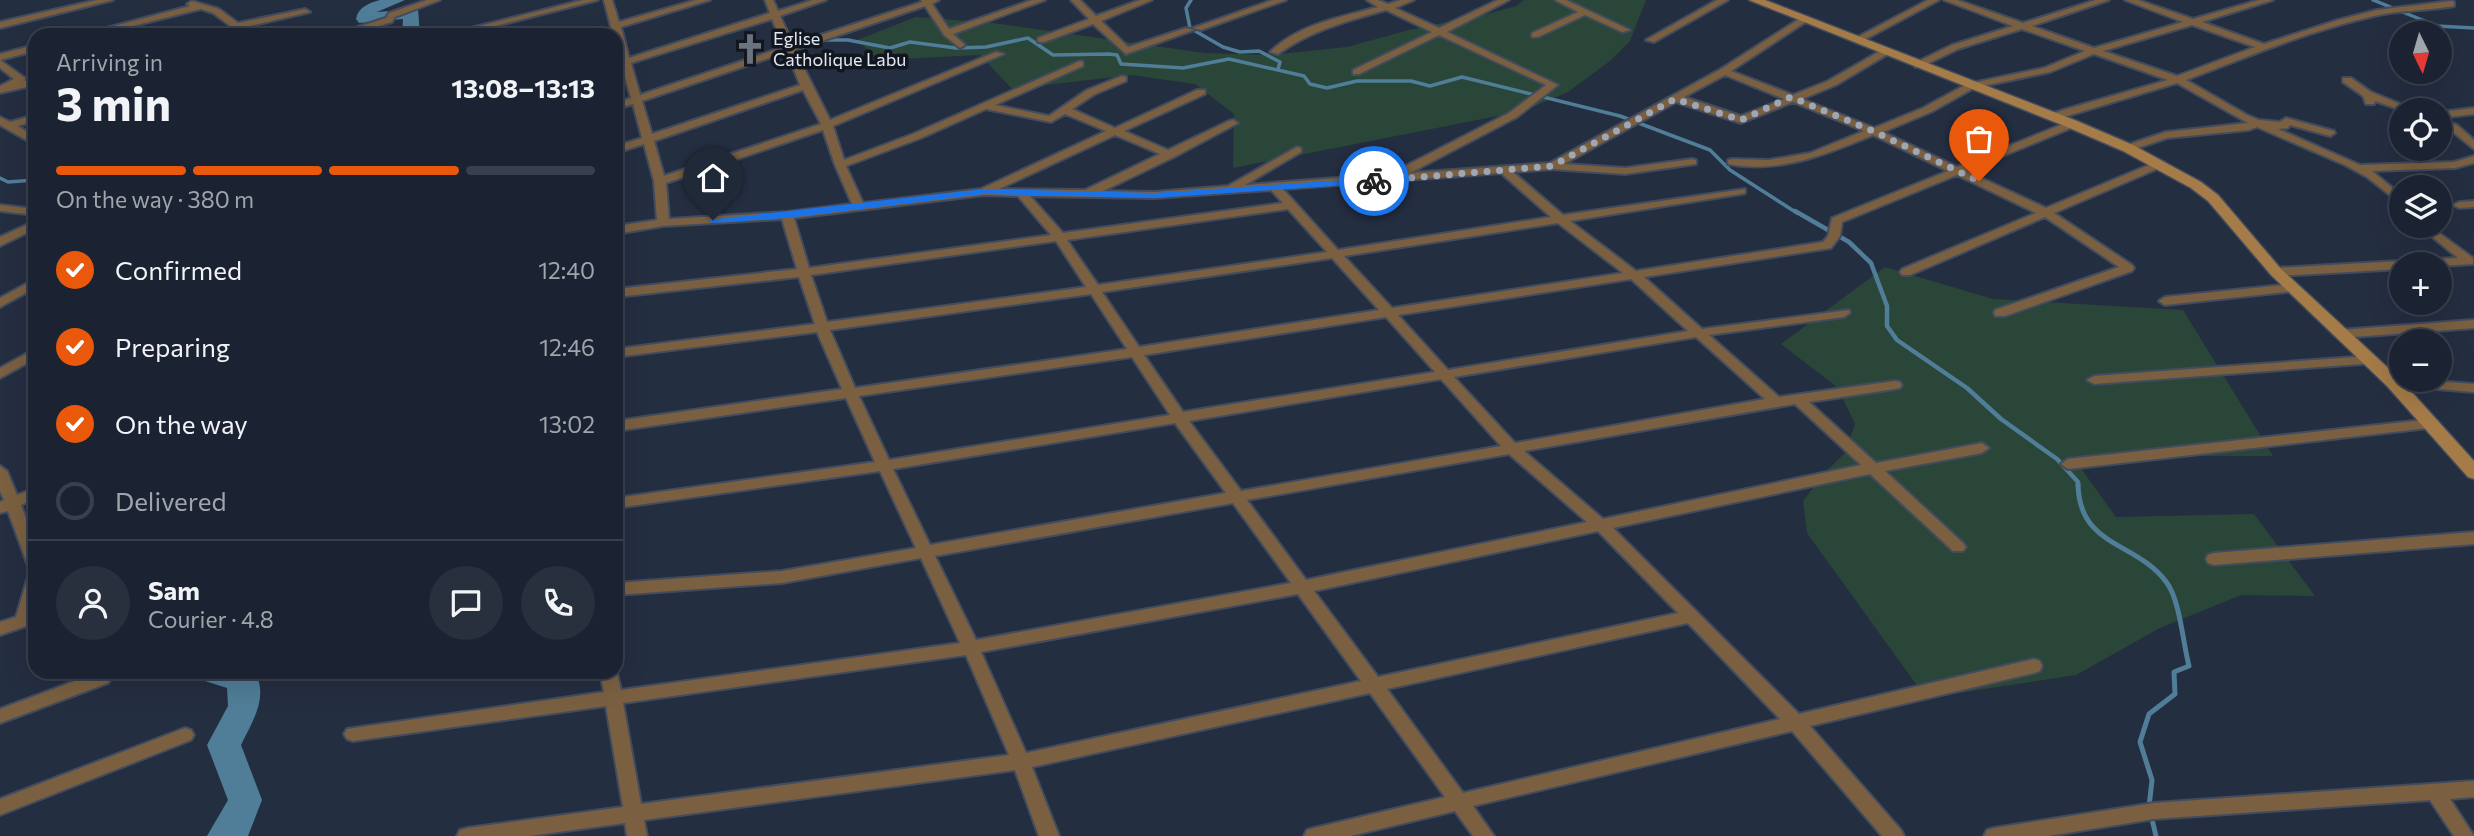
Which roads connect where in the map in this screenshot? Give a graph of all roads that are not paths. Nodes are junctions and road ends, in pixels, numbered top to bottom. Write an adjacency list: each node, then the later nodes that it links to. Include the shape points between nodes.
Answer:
1 (109, 0): 36 (street)
2 (188, 0): 27 (street)
3 (436, 0): 42 (street)
4 (594, 0): 43 (street)
5 (608, 0): 37 (street)
6 (706, 0): 37 (street)
7 (769, 0): 32 (street)
8 (822, 0): 32 (street)
9 (1041, 0): 46 (street)
10 (1075, 0): 33 (street)
11 (1148, 0): 33 (street)
12 (1282, 0): 33 (street, via 1126,51)
13 (1371, 0): 28 (street)
14 (1410, 0): 28 (street)
15 (1505, 0): 45 (street)
16 (1559, 0): 31 (street)
17 (1724, 0): 49 (street)
18 (1755, 0): 34 (street)
19 (1935, 0): 50 (street)
20 (1948, 0): 29 (street)
21 (1985, 0): 29 (street)
22 (2105, 0): 38 (street)
23 (2129, 0): 35 (street)
24 (2269, 0): 35 (street)
25 (929, 1): 46 (street); 52 (street)
26 (2451, 4): 53 (street, via 2391,8)
27 (199, 7): 39 (street); 40 (street, via 216,11)
28 (1388, 8): 45 (street); 56 (street, via 1315,26)
29 (1976, 9): 38 (street)
30 (305, 12): 41 (street)
31 (1585, 12): 44 (street); 47 (street)
32 (775, 15): 52 (street); 61 (street)
33 (1092, 19): 48 (street)
34 (1804, 19): 50 (street); 65 (street)
35 (2191, 22): 53 (street); 55 (street)
36 (0, 25)
37 (615, 26)
38 (2026, 27): 55 (street); 63 (street, via 1955,47)
39 (114, 28)
40 (240, 28)
41 (250, 28)
42 (357, 28)
43 (477, 28)
44 (1625, 30)
45 (1438, 31): 66 (street); 111 (street, via 1553,85 1513,115)
46 (947, 33): 51 (street)
47 (1535, 35)
48 (1041, 40)
49 (1651, 40)
50 (1857, 40): 57 (street)
51 (960, 45)
52 (789, 47): 71 (street); 77 (street)
53 (2266, 48): 68 (street)
54 (28, 50): 59 (street)
55 (2096, 50): 68 (street); 72 (street, via 2048,70)
56 (1275, 52)
57 (1885, 52): 63 (street); 75 (street, via 1832,83)
58 (999, 54): 90 (street)
59 (0, 57)
60 (0, 63): 73 (street, via 21,80)
61 (623, 63)
62 (1080, 64): 80 (street)
63 (1918, 65): 72 (street)
64 (623, 68): 77 (street)
65 (1724, 71): 75 (street); 76 (street)
66 (1356, 72)
67 (1122, 79): 81 (street)
68 (2178, 80): 84 (street); 88 (street)
69 (2347, 80): 79 (street, via 2368,98)
70 (28, 84): 73 (street)
71 (806, 86): 90 (street); 96 (street)
72 (1971, 86): 84 (street); 92 (street)
73 (5, 89)
74 (1201, 92): 93 (street)
75 (1791, 97): 76 (street, via 1741,120); 92 (street)
76 (1675, 99): 107 (street)
77 (637, 100): 78 (street); 96 (street)
78 (623, 104)
79 (2389, 104)
80 (984, 106): 81 (street, via 1051,119); 106 (street)
81 (1065, 110): 93 (street)
82 (2474, 111): 83 (street)
83 (2452, 114)
84 (2053, 117): 89 (street)
85 (28, 119): 86 (street)
86 (4, 123): 95 (street)
87 (1233, 123): 101 (street)
88 (2257, 123): 94 (street, via 2284,125 2286,121); 99 (street, via 2166,135); 108 (street)
89 (2072, 124): 99 (street); 109 (street)
90 (827, 125): 106 (street); 112 (street)
91 (2452, 127): 97 (street)
92 (1873, 131): 104 (street, via 1812,156 1769,163); 109 (street)
93 (1111, 132): 101 (street); 116 (street)
94 (2330, 133)
95 (28, 138)
96 (648, 139): 98 (street); 112 (street)
97 (2474, 146)
98 (623, 148)
99 (2128, 148): 105 (street)
100 (1297, 150): 114 (street)
101 (1170, 155): 119 (street)
102 (2474, 159): 108 (street, via 2455,165)
103 (1692, 162): 107 (street, via 1625,171)
104 (1732, 162)
105 (2160, 164): 126 (street); 141 (street, via 2213,198)
106 (840, 165): 123 (street)
107 (1552, 166): 110 (street)
108 (2358, 168): 117 (street)
109 (1956, 170): 126 (street); 142 (street, via 1836,220 1827,245)
110 (1506, 172): 111 (street); 128 (street)
111 (1387, 180): 113 (street)
112 (660, 181): 129 (street)
113 (1274, 186): 114 (street); 121 (street)
114 (1228, 190): 119 (street)
115 (1741, 191): 128 (street)
116 (984, 192): 118 (street); 123 (street)
117 (2389, 192)
118 (1023, 194): 119 (street); 132 (street)
119 (1082, 196)
120 (2474, 204): 122 (street)
121 (1291, 205): 132 (street); 135 (street)
122 (2459, 205)
123 (859, 206): 127 (street)
124 (0, 208): 125 (street)
125 (28, 211)
126 (2046, 213): 140 (street); 151 (street, via 2129,268)
127 (787, 215): 129 (street); 139 (street)
128 (1560, 219): 135 (street); 142 (street)
129 (663, 223): 131 (street)
130 (28, 228): 134 (street)
131 (623, 229)
132 (1059, 236): 139 (street); 145 (street)
133 (2437, 238): 137 (street)
134 (0, 242)
135 (1336, 253): 145 (street); 149 (street)
136 (2452, 263): 137 (street)
137 (2471, 263)
138 (2389, 266): 141 (street)
139 (807, 272): 146 (street); 153 (street)
140 (1906, 272)
141 (2276, 272): 144 (street)
142 (1634, 275): 149 (street); 154 (street)
143 (28, 288): 148 (street)
144 (2292, 288): 147 (street); 155 (street)
145 (1095, 289): 153 (street); 157 (street)
146 (623, 292)
147 (2165, 301)
148 (0, 303)
149 (1391, 312): 157 (street); 164 (street)
150 (1844, 313): 154 (street)
151 (2000, 313)
152 (2474, 324): 155 (street)
153 (823, 329): 156 (street); 171 (street)
154 (1698, 333): 164 (street); 173 (street)
155 (2340, 334): 159 (street)
156 (623, 352)
157 (1136, 352): 171 (street); 174 (street)
158 (28, 357): 161 (street)
159 (2369, 360): 165 (street); 166 (street)
160 (0, 362): 161 (street)
161 (19, 363): 162 (street); 163 (street)
162 (28, 364)
163 (0, 374)
164 (1443, 376): 174 (street); 178 (street)
165 (2389, 379)
166 (2094, 380)
167 (1895, 385): 172 (street)
168 (2452, 387): 169 (street)
169 (2474, 388)
170 (2402, 392): 175 (street)
171 (852, 394): 176 (street); 180 (street)
172 (1798, 399): 173 (street); 181 (street)
173 (1776, 402): 178 (street)
174 (1180, 419): 180 (street); 185 (street)
175 (2432, 424): 179 (street); 183 (street)
176 (623, 425)
177 (1982, 448): 181 (street)
178 (1512, 449): 185 (street); 188 (street)
179 (2067, 464)
180 (883, 466): 186 (street); 192 (street)
181 (1873, 468): 188 (street); 190 (street)
182 (0, 471): 187 (street)
183 (2474, 472)
184 (28, 496): 187 (street)
185 (1236, 498): 192 (street); 194 (street)
186 (623, 502)
187 (6, 505): 191 (street)
188 (1602, 526): 194 (street); 196 (street)
189 (2474, 538): 193 (street)
190 (1958, 547)
191 (28, 549)
192 (924, 554): 195 (street, via 782,577); 199 (street)
193 (2214, 559)
194 (1302, 587): 199 (street); 203 (street)
195 (623, 588)
196 (1691, 615): 203 (street); 206 (street)
197 (28, 619): 198 (street)
198 (0, 629)
199 (969, 648): 204 (street); 209 (street)
200 (2034, 666): 206 (street)
201 (99, 679): 205 (street)
202 (610, 679): 204 (street)
203 (1373, 684): 209 (street); 212 (street)
204 (614, 697): 207 (street); 214 (street)
205 (0, 716)
206 (1796, 723): 212 (street); 220 (street)
207 (353, 734)
208 (185, 735): 213 (street)
209 (1023, 761): 214 (street); 217 (street)
210 (2474, 789): 211 (street)
211 (2434, 790): 221 (street, via 2148,812); 222 (street)
212 (1459, 802): 218 (street); 219 (street)
213 (0, 807)
214 (632, 814): 215 (street); 216 (street)
215 (467, 836)
216 (637, 836)
217 (1049, 836)
218 (1314, 836)
219 (1484, 836)
220 (1894, 836)
221 (1994, 836)
222 (2465, 836)

